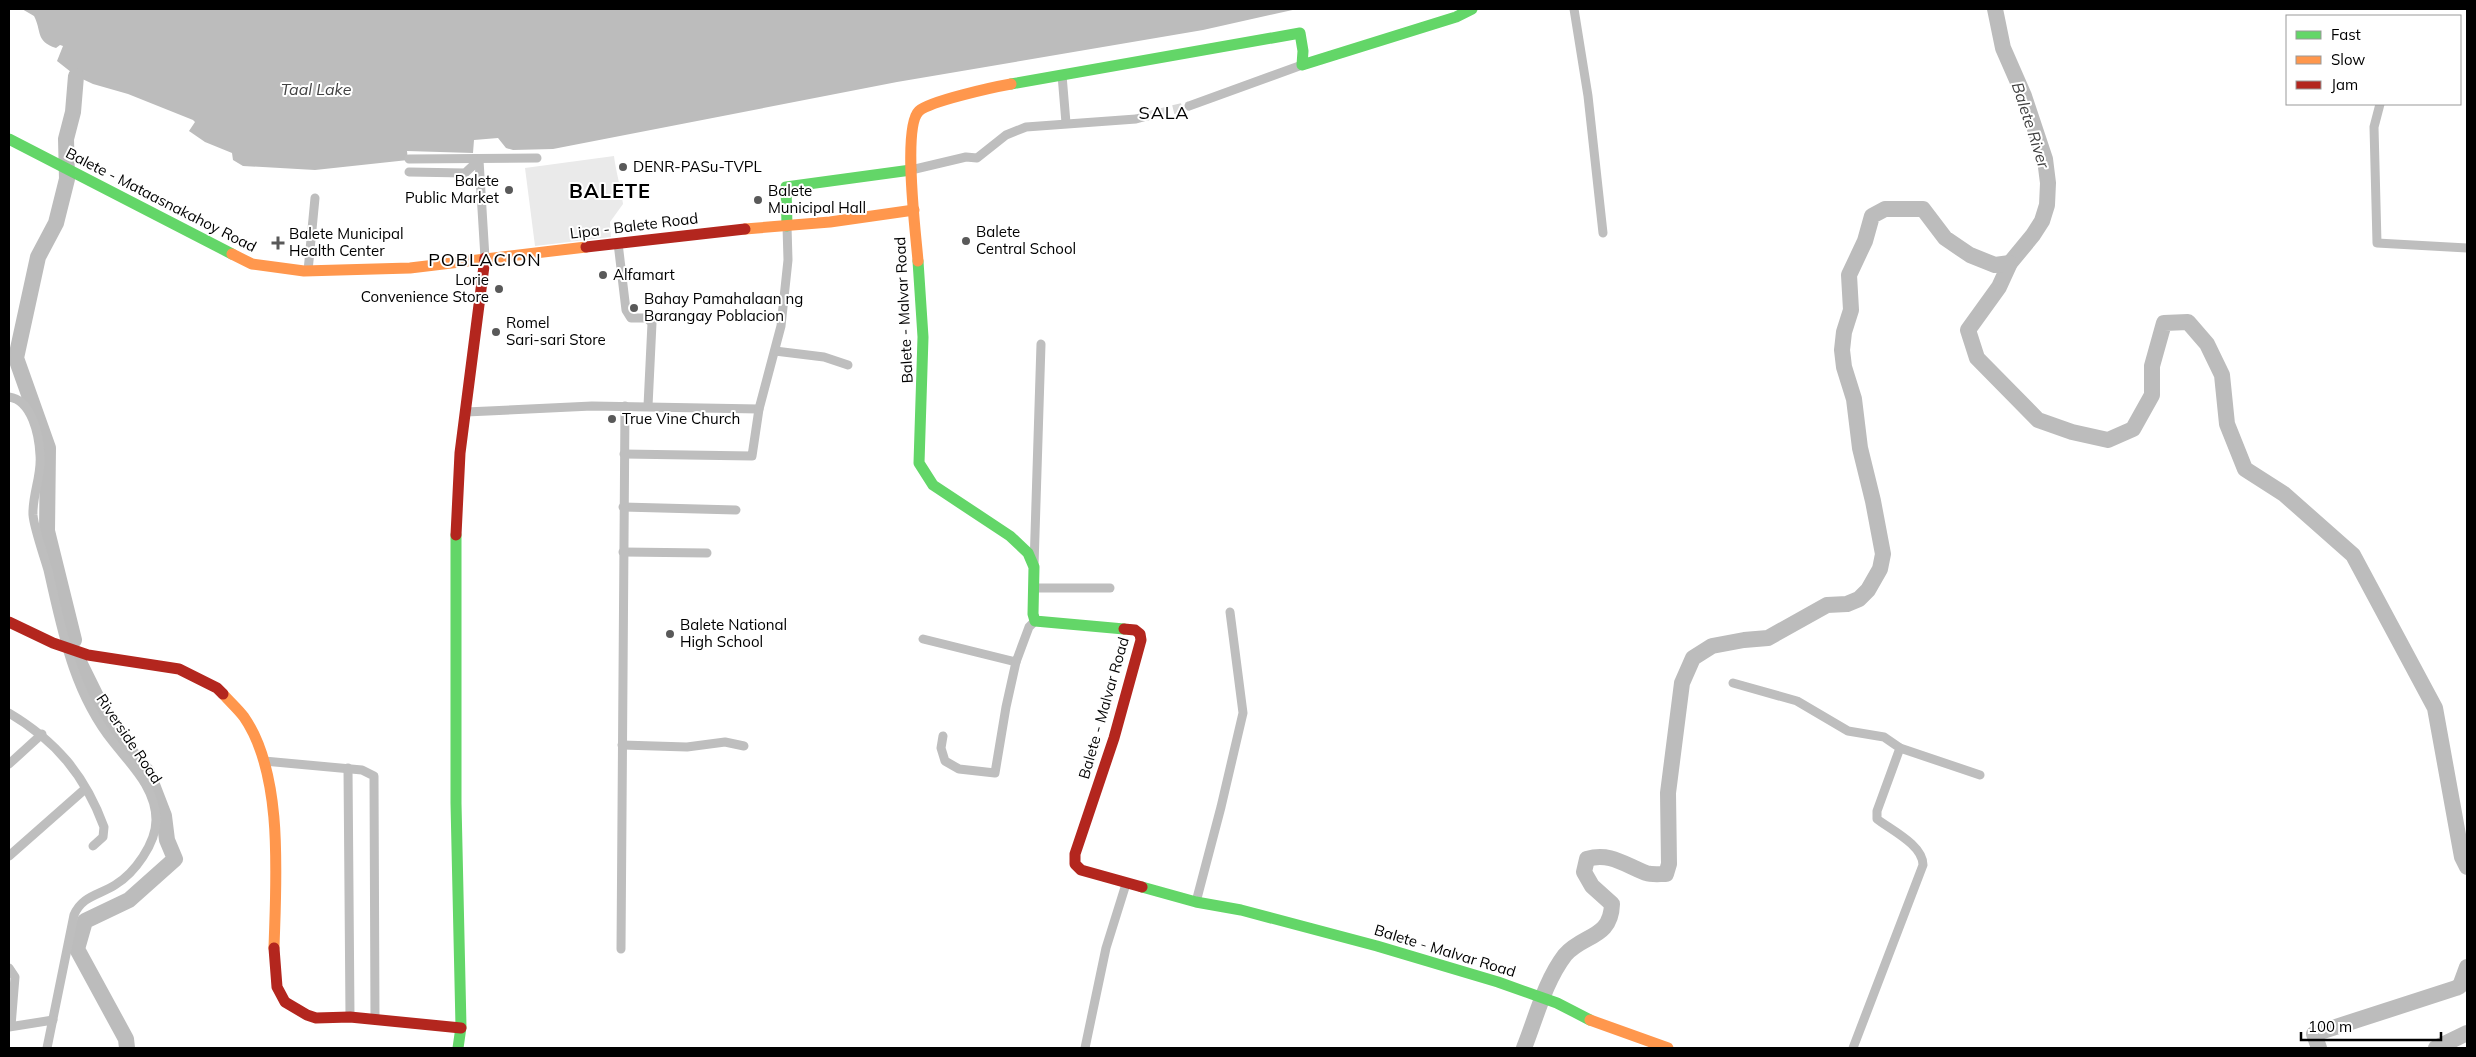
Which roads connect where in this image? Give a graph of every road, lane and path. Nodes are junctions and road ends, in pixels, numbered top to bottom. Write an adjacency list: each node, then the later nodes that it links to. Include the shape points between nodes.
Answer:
1 (1472, 9): 3 (main road, via 1456,17)
2 (1574, 9): 18 (street, via 1588,96)
3 (1302, 65): 4 (main road, Balete - Malvar Road, via 1300,33); 6 (street)
4 (1062, 75): 8 (street); 13 (main road, Balete - Malvar Road, via 978,90 920,110 911,130)
5 (2380, 105): 20 (street, via 2374,127 2377,243)
6 (1189, 106)
7 (1147, 116): 8 (street)
8 (1066, 123): 13 (street, via 1026,127 1006,135 977,158 957,159)
9 (9, 141): 22 (main road, Balete - Mataasnakahoy Road, via 252,264)
10 (537, 158): 12 (street)
11 (409, 159): 12 (street)
12 (482, 160): 14 (street, via 465,173); 21 (street)
13 (911, 170): 16 (main road, Balete - Malvar Road); 17 (main road, via 786,187)
14 (409, 172)
15 (314, 198): 22 (street)
16 (914, 210): 17 (main road); 36 (main road, Balete - Malvar Road, via 924,337 919,463 934,485 1010,536 1028,553)
17 (787, 226): 19 (main road, Lipa - Balete Road); 24 (street, via 788,260)
18 (1603, 233)
19 (618, 243): 21 (main road, Lipa - Balete Road); 28 (street, via 626,310 631,318 648,318 652,322)
20 (2467, 248)
21 (485, 258): 22 (main road, Balete - Mataasnakahoy Road, via 410,268); 30 (main road)
22 (308, 271)
23 (1041, 344): 36 (street)
24 (775, 351): 25 (street, via 824,357); 29 (street)
25 (848, 365)
26 (9, 397): 43 (street, Riverside Road, via 19,399 33,421 40,456 33,518)
27 (625, 406): 28 (street); 30 (street); 31 (street)
28 (648, 406): 29 (street)
29 (759, 409): 31 (street, via 752,456)
30 (466, 412): 67 (main road, via 456,520)
31 (624, 454): 32 (street)
32 (623, 508): 33 (street); 34 (street)
33 (736, 510)
34 (623, 552): 35 (street); 49 (street)
35 (707, 553)
36 (1034, 567): 37 (main road)
37 (1034, 588): 38 (street); 41 (main road)
38 (1110, 588)
39 (1230, 612): 60 (street, via 1243,713)
40 (9, 622): 43 (main road)
41 (1035, 622): 44 (street, via 1029,627); 59 (main road, Balete - Malvar Road, via 1135,630 1140,634 1114,738 1075,854 1075,864 1081,870)
42 (923, 639): 44 (street)
43 (66, 647): 52 (main road, via 99,658 166,666 205,681 248,722); 65 (street, Riverside Road, via 86,701 151,794 156,822 153,838 135,866 116,885 77,906)
44 (1016, 662): 48 (street, via 995,773 959,769 945,761 941,748)
45 (1733, 683): 51 (street, via 1797,701 1848,731 1884,737)
46 (9, 713): 47 (street)
47 (42, 734): 53 (street); 56 (street, via 72,768)
48 (943, 736)
49 (622, 745): 50 (street, via 687,747 725,742); 61 (street)
50 (744, 746)
51 (1900, 748): 55 (street); 72 (street, via 1876,819 1916,848 1923,858 1923,865)
52 (264, 761): 54 (street); 63 (main road, via 274,816 274,966 277,987 285,1002 307,1015 316,1018)
53 (9, 764)
54 (348, 768): 63 (street); 64 (street, via 374,776)
55 (1980, 775)
56 (85, 789): 57 (street, via 104,827 103,837); 58 (street)
57 (93, 846)
58 (9, 856)
59 (1126, 884): 60 (main road, Balete - Malvar Road); 70 (street, via 1106,948)
60 (1196, 902): 71 (main road, Balete - Malvar Road, via 1241,910 1377,946 1498,982 1557,1003 1597,1024)
61 (621, 949)
62 (9, 968): 66 (street, via 16,977)
63 (350, 1017): 64 (main road)
64 (375, 1019): 67 (main road)
65 (53, 1020): 66 (street); 68 (street, Riverside Road)
66 (10, 1026)
67 (460, 1028): 69 (main road)
68 (47, 1048)
69 (458, 1048)
70 (1085, 1048)
71 (1668, 1048)
72 (1853, 1048)

